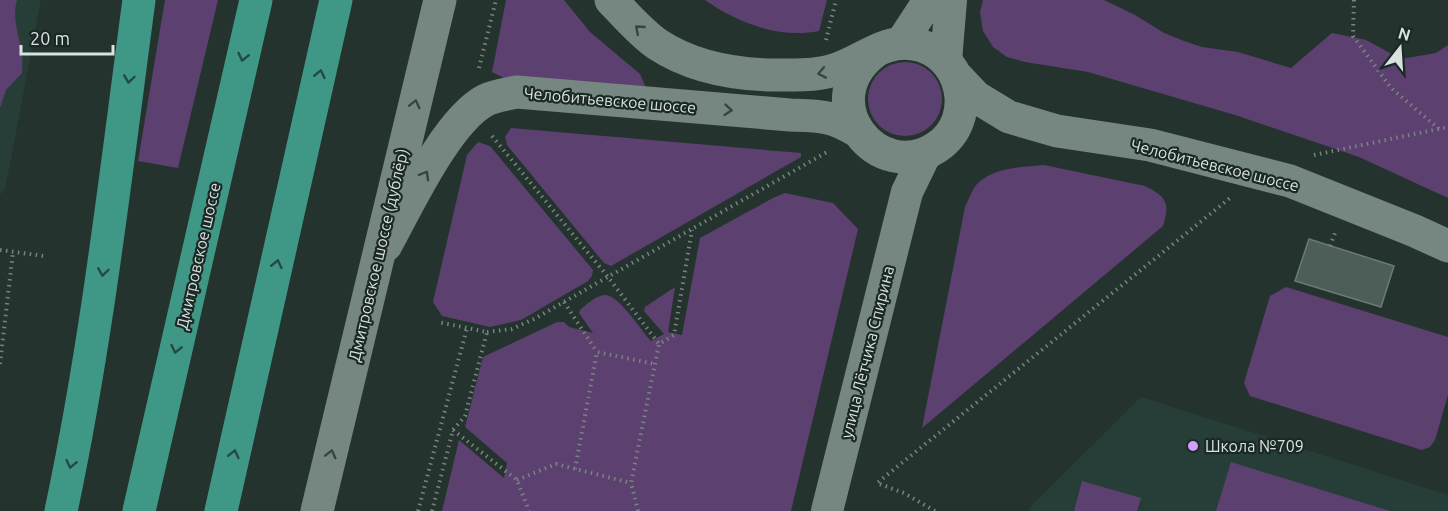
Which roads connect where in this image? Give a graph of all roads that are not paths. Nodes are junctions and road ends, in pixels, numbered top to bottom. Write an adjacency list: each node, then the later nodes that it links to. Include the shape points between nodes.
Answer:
1 (139, 0): 17 (highway, one-way to 17, via 93,345)
2 (256, 0): 18 (highway, Дмитровское шоссе, one-way to 18)
3 (336, 0): 19 (highway, one-way to 3)
4 (440, 0): 16 (street, Дмитровское шоссе (дублёр), one-way to 4)
5 (611, 0): 8 (street, one-way to 5, via 822,74 756,76 719,70 657,44)
6 (929, 0): 8 (street)
7 (951, 0): 9 (street)
8 (889, 47): 9 (street, Челобитьевское шоссе, via 926,47); 11 (street, via 859,66 850,87 849,109)
9 (952, 69): 10 (street, Челобитьевское шоссе, via 976,97); 12 (street, via 962,106 956,126)
10 (1009, 117): 12 (street, Челобитьевское шоссе, via 982,123); 15 (street, Челобитьевское шоссе, via 1057,131 1150,146 1290,181)
11 (857, 130): 13 (street, Челобитьевское шоссе); 16 (street, Челобитьевское шоссе, one-way to 11, via 445,141 467,113 486,100 517,92 821,116)
12 (935, 147): 13 (street, Челобитьевское шоссе, via 905,156); 14 (street, улица Лётчика Спирина)
13 (884, 153): 14 (street)
14 (907, 192): 21 (street, улица Лётчика Спирина)
15 (1448, 246)
16 (376, 262): 20 (street, Дмитровское шоссе (дублёр), one-way to 16)
17 (61, 511)
18 (139, 511)
19 (221, 511)
20 (317, 511)
21 (827, 511)

